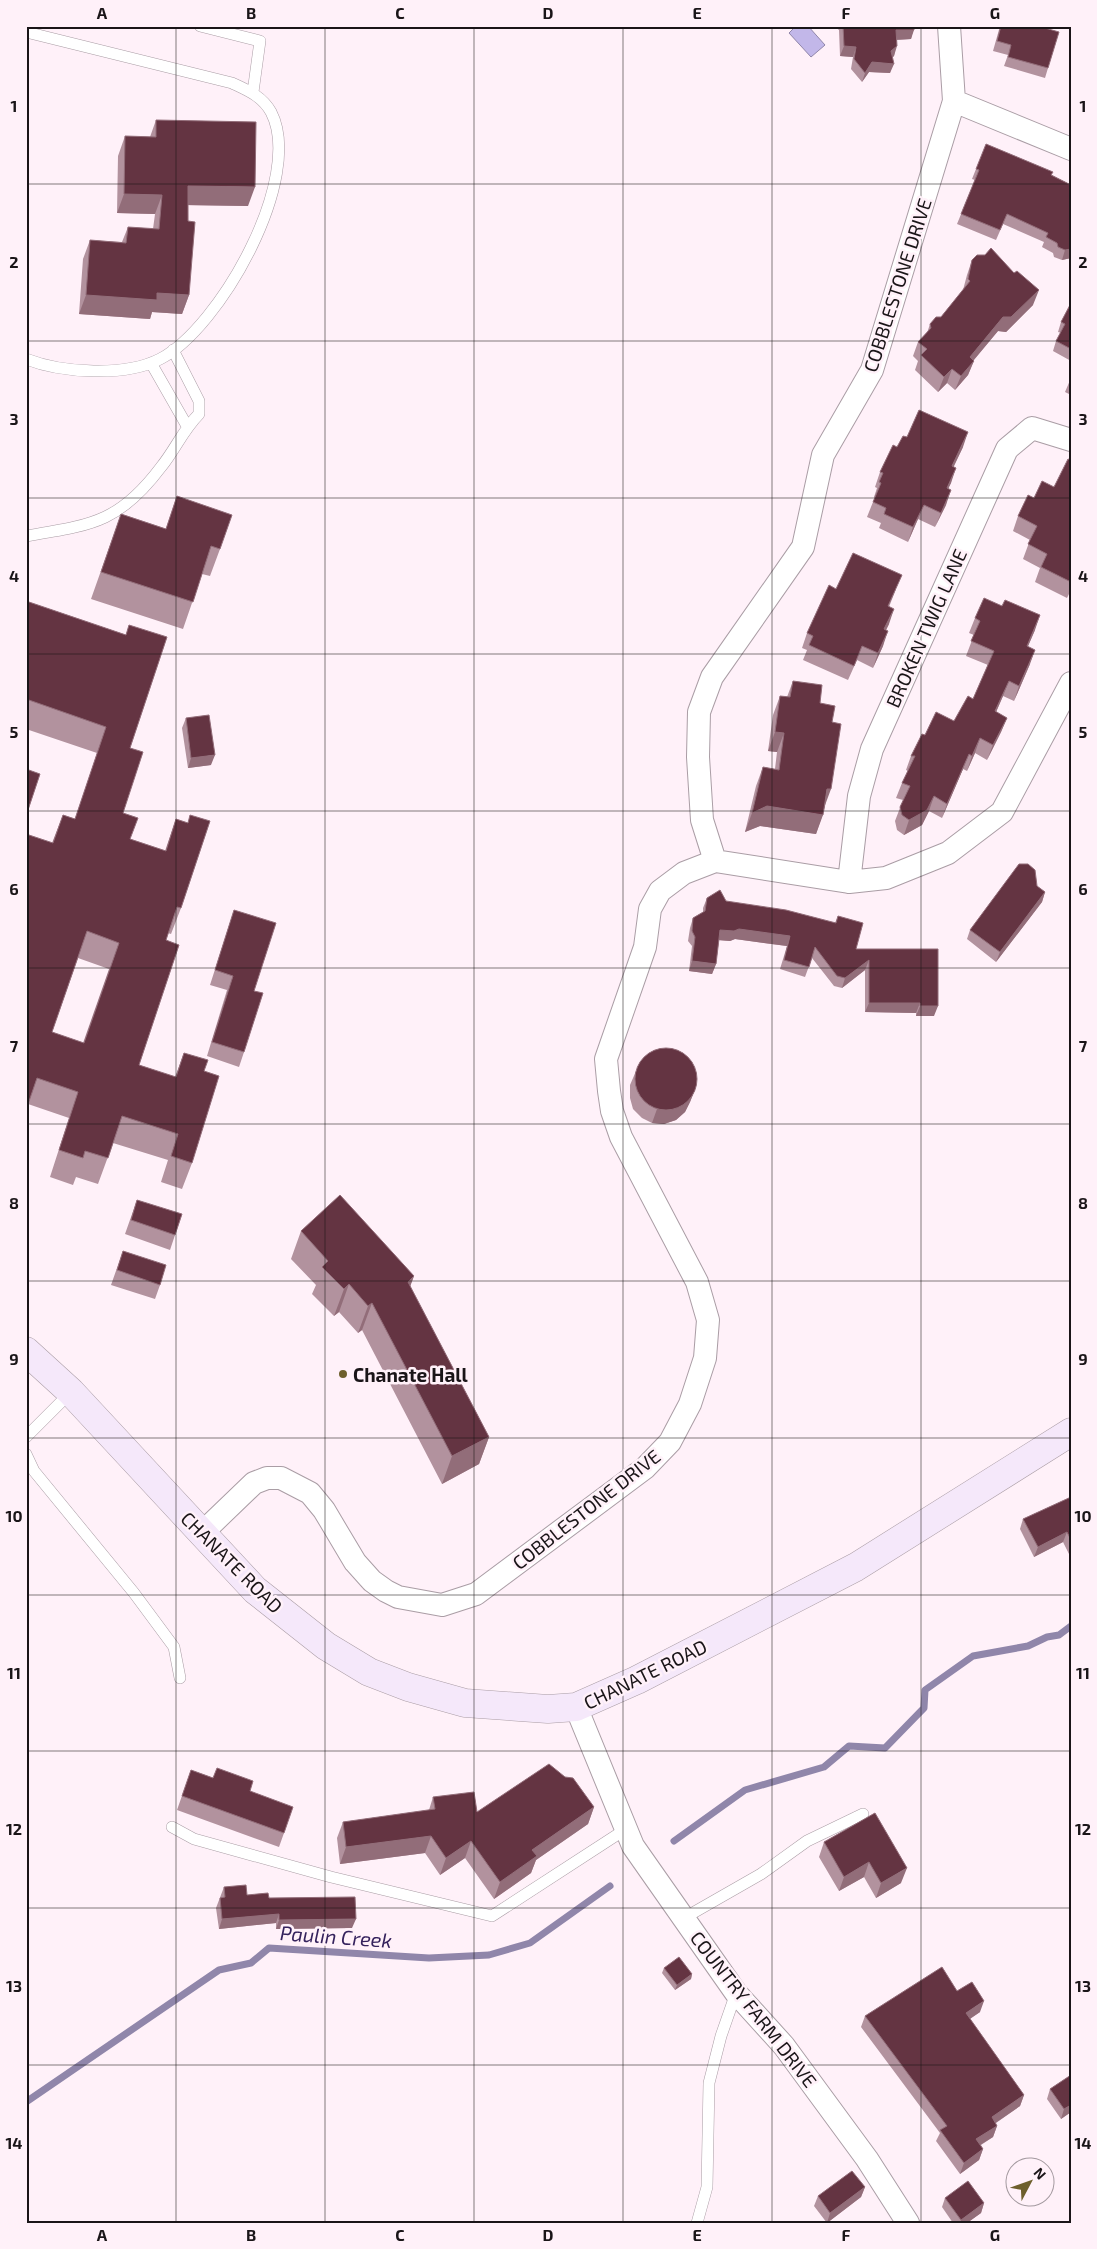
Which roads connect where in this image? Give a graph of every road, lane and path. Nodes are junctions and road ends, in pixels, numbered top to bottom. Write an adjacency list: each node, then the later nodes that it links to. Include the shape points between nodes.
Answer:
1 (200, 26): 4 (lane, via 260,41)
2 (949, 26): 5 (street, COBBLESTONE DRIVE)
3 (26, 32): 4 (lane, via 232,83)
4 (253, 92): 7 (lane, via 270,110 280,142 276,173 262,223 214,310)
5 (954, 101): 6 (street); 14 (street, COBBLESTONE DRIVE, via 872,370 824,455 803,547 712,677 700,712 698,757 702,820)
6 (1071, 149)
7 (173, 350): 9 (lane); 10 (lane, via 199,401 198,414)
8 (26, 360): 9 (lane, via 76,370 118,369)
9 (151, 363): 10 (lane)
10 (187, 426): 12 (lane, via 162,466 125,506 105,519 83,526)
11 (1071, 440): 15 (street, BROKEN TWIG LANE, via 1032,428 1007,449 872,750 859,796)
12 (26, 536)
13 (1071, 683): 15 (street, via 1002,812 948,853 886,878)
14 (715, 861): 15 (street); 21 (street, COBBLESTONE DRIVE, via 684,873 660,891 650,909 645,947 606,1059 612,1111 621,1137 698,1282 708,1320 704,1358 690,1404 670,1442 645,1468 476,1594 442,1605 398,1597 372,1581 355,1562 310,1493 281,1478 267,1478 254,1483)
15 (849, 882)
16 (26, 1351): 17 (street, CHANATE ROAD)
17 (71, 1392): 19 (lane); 21 (street, CHANATE ROAD)
18 (1071, 1432): 23 (street, CHANATE ROAD, via 856,1567 637,1680)
19 (26, 1437)
20 (26, 1454): 22 (lane, via 34,1471 174,1647)
21 (202, 1533): 23 (street, CHANATE ROAD, via 284,1616 369,1672 465,1703 548,1709)
22 (180, 1678)
23 (576, 1707): 26 (street, COUNTRY FARM DRIVE)
24 (863, 1814): 27 (lane, via 807,1841 761,1874)
25 (172, 1827): 26 (lane, via 194,1839 331,1877 492,1916)
26 (626, 1829): 27 (street, COUNTRY FARM DRIVE, via 633,1846)
27 (684, 1918): 28 (street, COUNTRY FARM DRIVE)
28 (736, 1993): 29 (lane, via 709,2083 706,2187); 30 (street, COUNTRY FARM DRIVE, via 784,2046)
29 (697, 2223)
30 (908, 2223)

